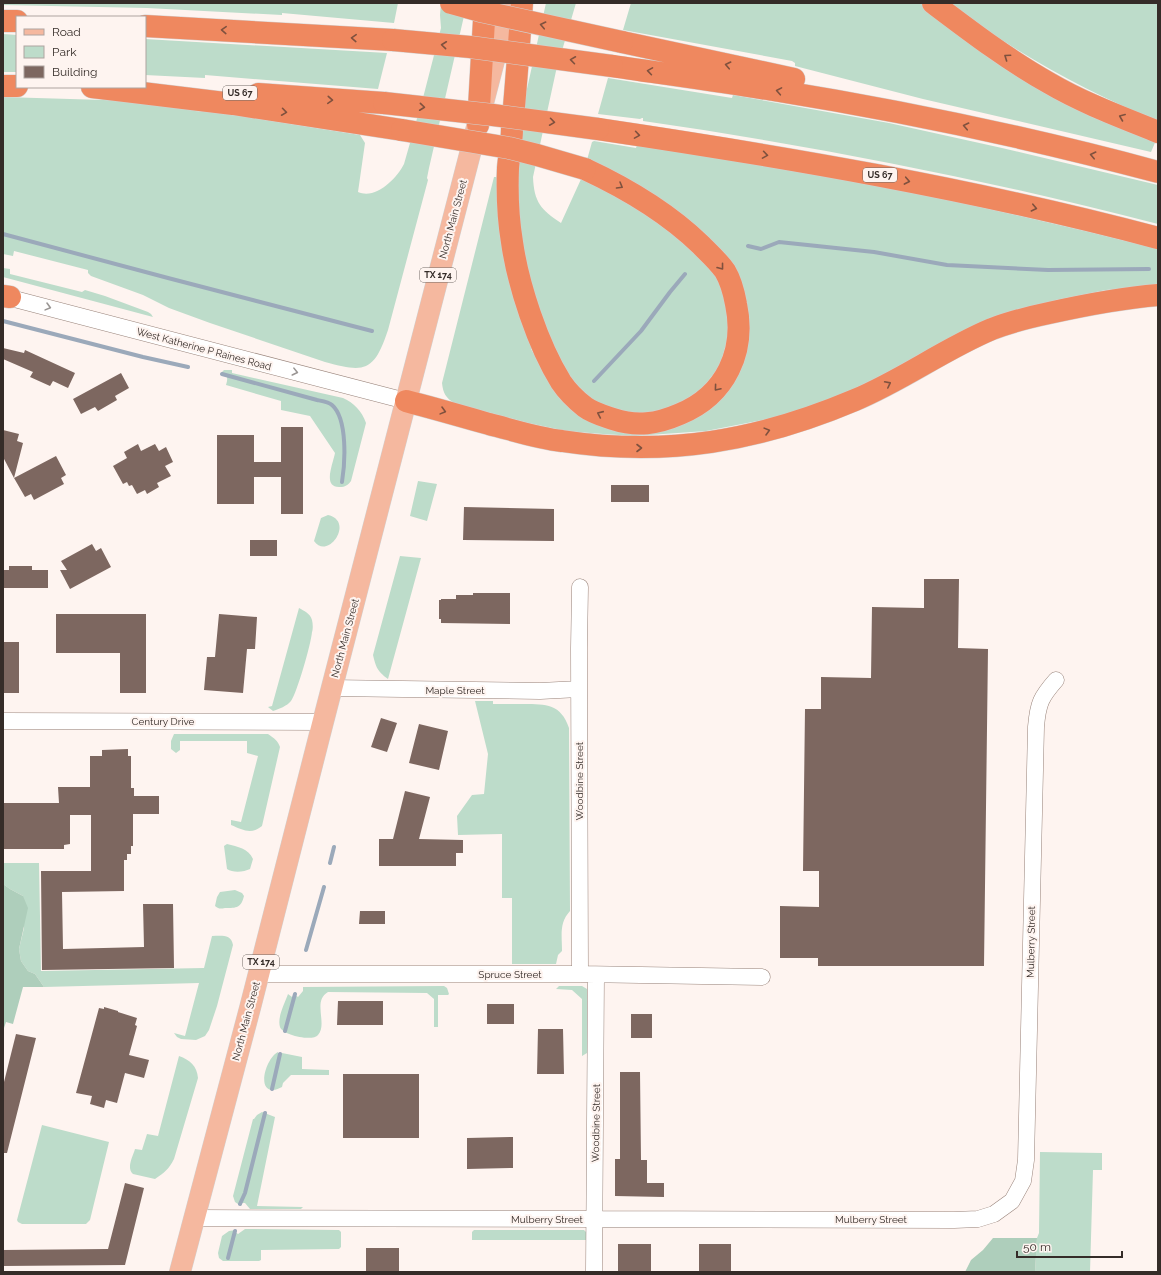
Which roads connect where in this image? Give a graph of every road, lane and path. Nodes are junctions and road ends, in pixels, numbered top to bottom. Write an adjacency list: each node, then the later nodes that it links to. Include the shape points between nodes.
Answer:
1 (451, 3): 13 (highway, one-way to 1, bridge, via 865,97 807,82)
2 (485, 3): 14 (highway)
3 (509, 3): 14 (main road, North Main Street / TX 174)
4 (522, 3): 19 (highway, one-way to 4, bridge)
5 (933, 3): 15 (highway, one-way to 5, via 1119,117 1050,84 1014,62)
6 (3, 21): 7 (highway)
7 (16, 21)
8 (146, 26): 13 (highway, one-way to 8, bridge, via 772,89 463,46)
9 (3, 86): 10 (highway)
10 (16, 86)
11 (102, 88): 16 (highway, one-way to 16, bridge, via 233,104)
12 (133, 88): 21 (highway, US 67, one-way to 21, bridge, via 384,103 493,114 598,129 890,177)
13 (928, 118): 20 (highway, one-way to 13)
14 (478, 124): 24 (main road, North Main Street / TX 174)
15 (1158, 132)
16 (510, 148)
17 (510, 148): 18 (highway, one-way to 18, bridge, via 585,169 614,183 671,219 714,257 734,291 740,331 737,350 730,368 708,398 672,418 649,424 625,423 605,417 587,408 572,396 562,383 536,329 520,278 512,244 507,195)
18 (510, 148)
19 (510, 148)
20 (1158, 172)
21 (1158, 238)
22 (1158, 295): 24 (highway, one-way to 22, via 529,435 562,441 635,448 706,443 745,437 821,414 893,382 930,360 993,329 1026,318 1138,296)
23 (5, 296): 24 (street, West Katherine P Raines Road, one-way to 24)
24 (406, 401): 27 (main road, North Main Street / TX 174)
25 (580, 587): 28 (street, Woodbine Street)
26 (1056, 680): 36 (street, Mulberry Street, via 1045,692 1037,711 1028,1136 1023,1181 1012,1201 994,1214 978,1219)
27 (331, 688): 28 (street, Maple Street, via 533,691); 30 (main road, North Main Street / TX 174)
28 (579, 689): 32 (street, Woodbine Street)
29 (3, 721): 30 (street, Century Drive)
30 (323, 722): 31 (main road, North Main Street / TX 174)
31 (258, 974): 32 (street, Spruce Street); 35 (main road, North Main Street / TX 174)
32 (580, 974): 33 (street, Spruce Street)
33 (596, 975): 34 (street, Spruce Street); 36 (street, Woodbine Street)
34 (762, 977)
35 (195, 1218): 36 (street, Mulberry Street); 37 (main road, North Main Street / TX 174)
36 (594, 1218): 38 (street, Woodbine Street)
37 (180, 1272)
38 (594, 1272)

